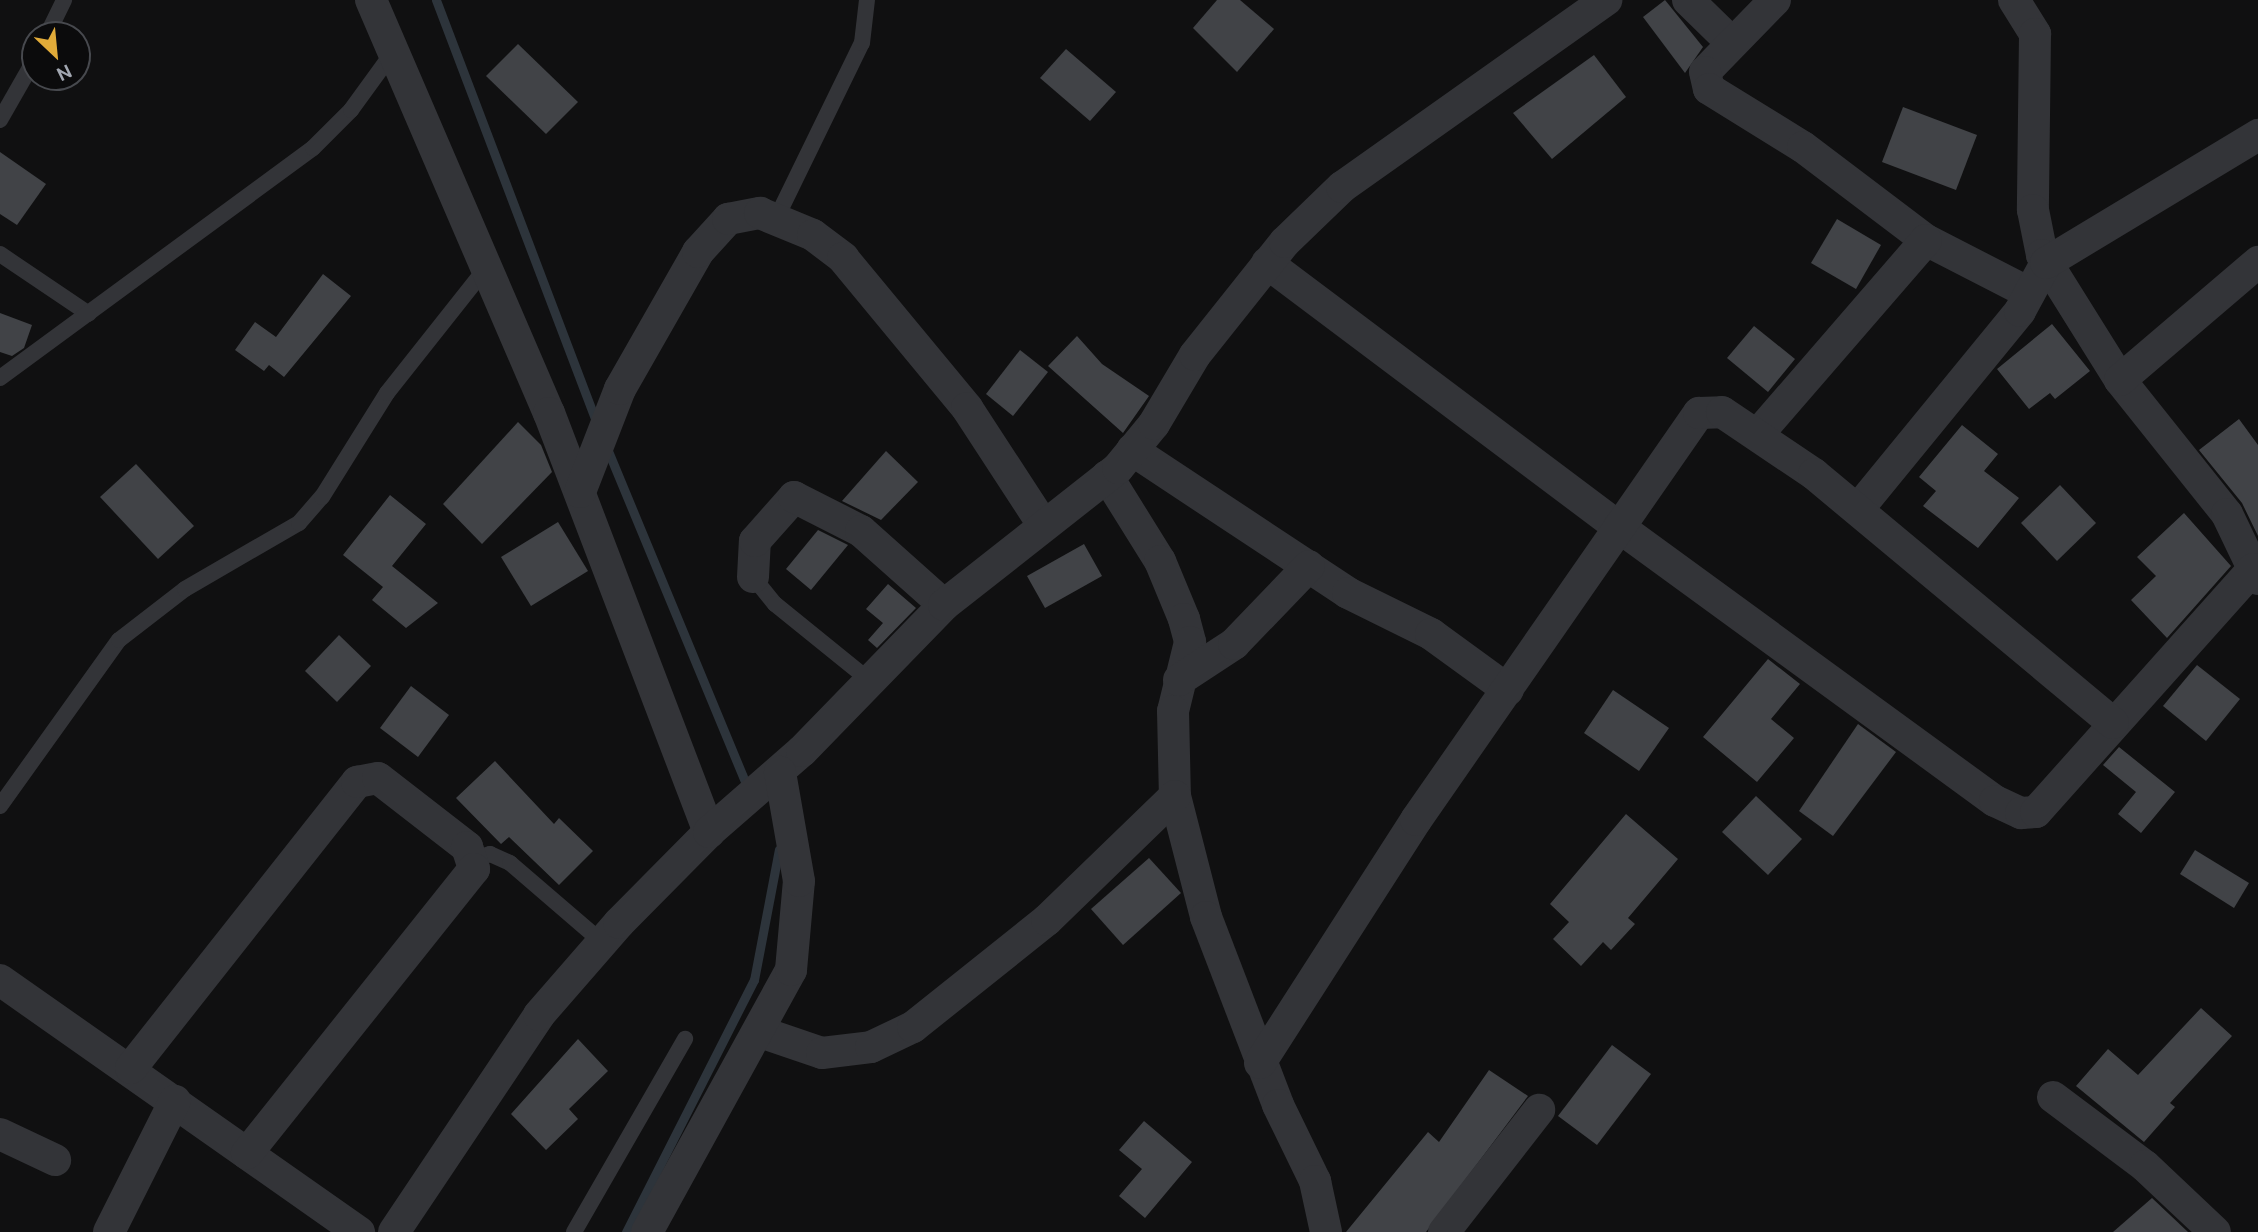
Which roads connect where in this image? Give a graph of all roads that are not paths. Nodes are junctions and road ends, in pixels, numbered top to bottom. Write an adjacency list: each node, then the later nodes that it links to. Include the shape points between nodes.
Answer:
1 (64, 0): 8 (lane)
2 (371, 0): 10 (street)
3 (867, 0): 14 (lane, via 862,43)
4 (1606, 0): 18 (street, via 1342,187)
5 (1688, 0): 9 (street)
6 (1775, 0): 9 (street)
7 (2014, 0): 19 (street, via 2035,34 2033,210)
8 (54, 21)
9 (1730, 41): 15 (street, via 1706,72 1709,89 1803,147)
10 (391, 55): 20 (street); 22 (lane, via 352,110 313,148)
11 (21, 83): 12 (lane)
12 (0, 120)
13 (2258, 135): 19 (street)
14 (776, 219): 28 (street, via 760,213 728,219 698,252 620,389); 30 (street, via 843,258 910,333)
15 (1926, 240): 21 (street); 25 (street)
16 (0, 254): 22 (lane)
17 (2258, 262): 24 (street)
18 (1267, 263): 26 (street, via 1195,355); 31 (street)
19 (2046, 263): 21 (street); 24 (street)
20 (487, 267): 28 (street); 42 (lane, via 387,393 322,497 299,523 185,589 120,640)
21 (2029, 293): 29 (street)
22 (89, 314): 23 (lane)
23 (0, 377)
24 (2120, 380): 33 (street, via 2227,514)
25 (1759, 433): 29 (street); 31 (street, via 1710,408 1690,418)
26 (1132, 450): 27 (street); 32 (street)
27 (1107, 476): 30 (street); 36 (street, via 1160,561 1184,619 1190,642)
28 (580, 492): 43 (street)
29 (1859, 508): 39 (street)
30 (1042, 523): 35 (street)
31 (1619, 527): 38 (street); 39 (street, via 1995,801 2021,813 2036,811)
32 (1309, 566): 36 (street, via 1234,644); 38 (street, via 1431,634)
33 (2255, 574): 39 (street)
34 (753, 578): 35 (street, via 755,541 794,497 861,531); 37 (lane, via 775,604)
35 (944, 605): 37 (street)
36 (1179, 680): 41 (street, via 1173,711)
37 (869, 681): 40 (street)
38 (1508, 691): 49 (street)
39 (2113, 723)
40 (780, 772): 43 (street); 47 (street, via 793,827 799,927 791,970)
41 (1175, 796): 47 (street, via 1047,920 913,1027 871,1047 822,1053); 49 (street, via 1206,917)
42 (0, 806)
43 (709, 832): 45 (street)
44 (474, 859): 45 (lane, via 490,854 510,863); 50 (street, via 439,824 378,778 365,776); 55 (street, via 468,880)
45 (602, 942): 59 (street, via 539,1015)
46 (0, 980): 50 (street)
47 (760, 1032): 61 (street)
48 (685, 1039): 60 (lane)
49 (1260, 1063): 62 (street, via 1315,1181)
50 (131, 1068): 52 (street)
51 (2053, 1097): 64 (street, via 2145,1166)
52 (175, 1101): 55 (street); 57 (street)
53 (1539, 1110): 63 (street)
54 (0, 1134): 56 (street)
55 (247, 1153): 58 (street)
56 (55, 1160)
57 (109, 1232)
58 (359, 1232)
59 (394, 1232)
60 (574, 1232)
61 (647, 1232)
62 (1326, 1232)
63 (1444, 1232)
64 (2215, 1232)

